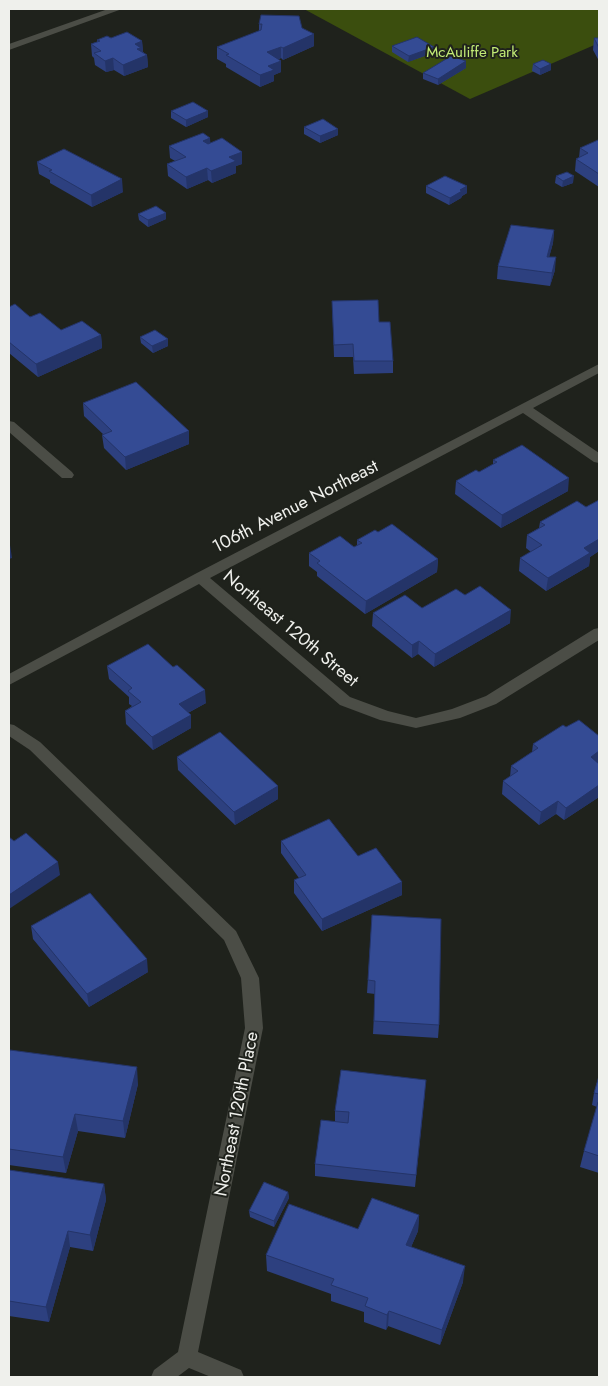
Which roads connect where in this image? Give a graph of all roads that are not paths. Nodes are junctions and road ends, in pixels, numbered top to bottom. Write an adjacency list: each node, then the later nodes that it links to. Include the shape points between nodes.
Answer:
1 (116, 9): 2 (street)
2 (9, 47)
3 (599, 368): 4 (street, 106th Avenue Northeast)
4 (525, 408): 6 (street); 8 (street, 106th Avenue Northeast)
5 (9, 425): 7 (street)
6 (599, 460)
7 (67, 475)
8 (200, 577): 9 (street, Northeast 120th Street, via 345,701 416,723 455,714 491,700); 10 (street, 106th Avenue Northeast)
9 (599, 633)
10 (9, 680)
11 (9, 729): 12 (street, Northeast 120th Place, via 35,746 230,936 250,978 254,1028)
12 (187, 1357): 13 (street); 14 (street)
13 (161, 1377)
14 (234, 1377)

